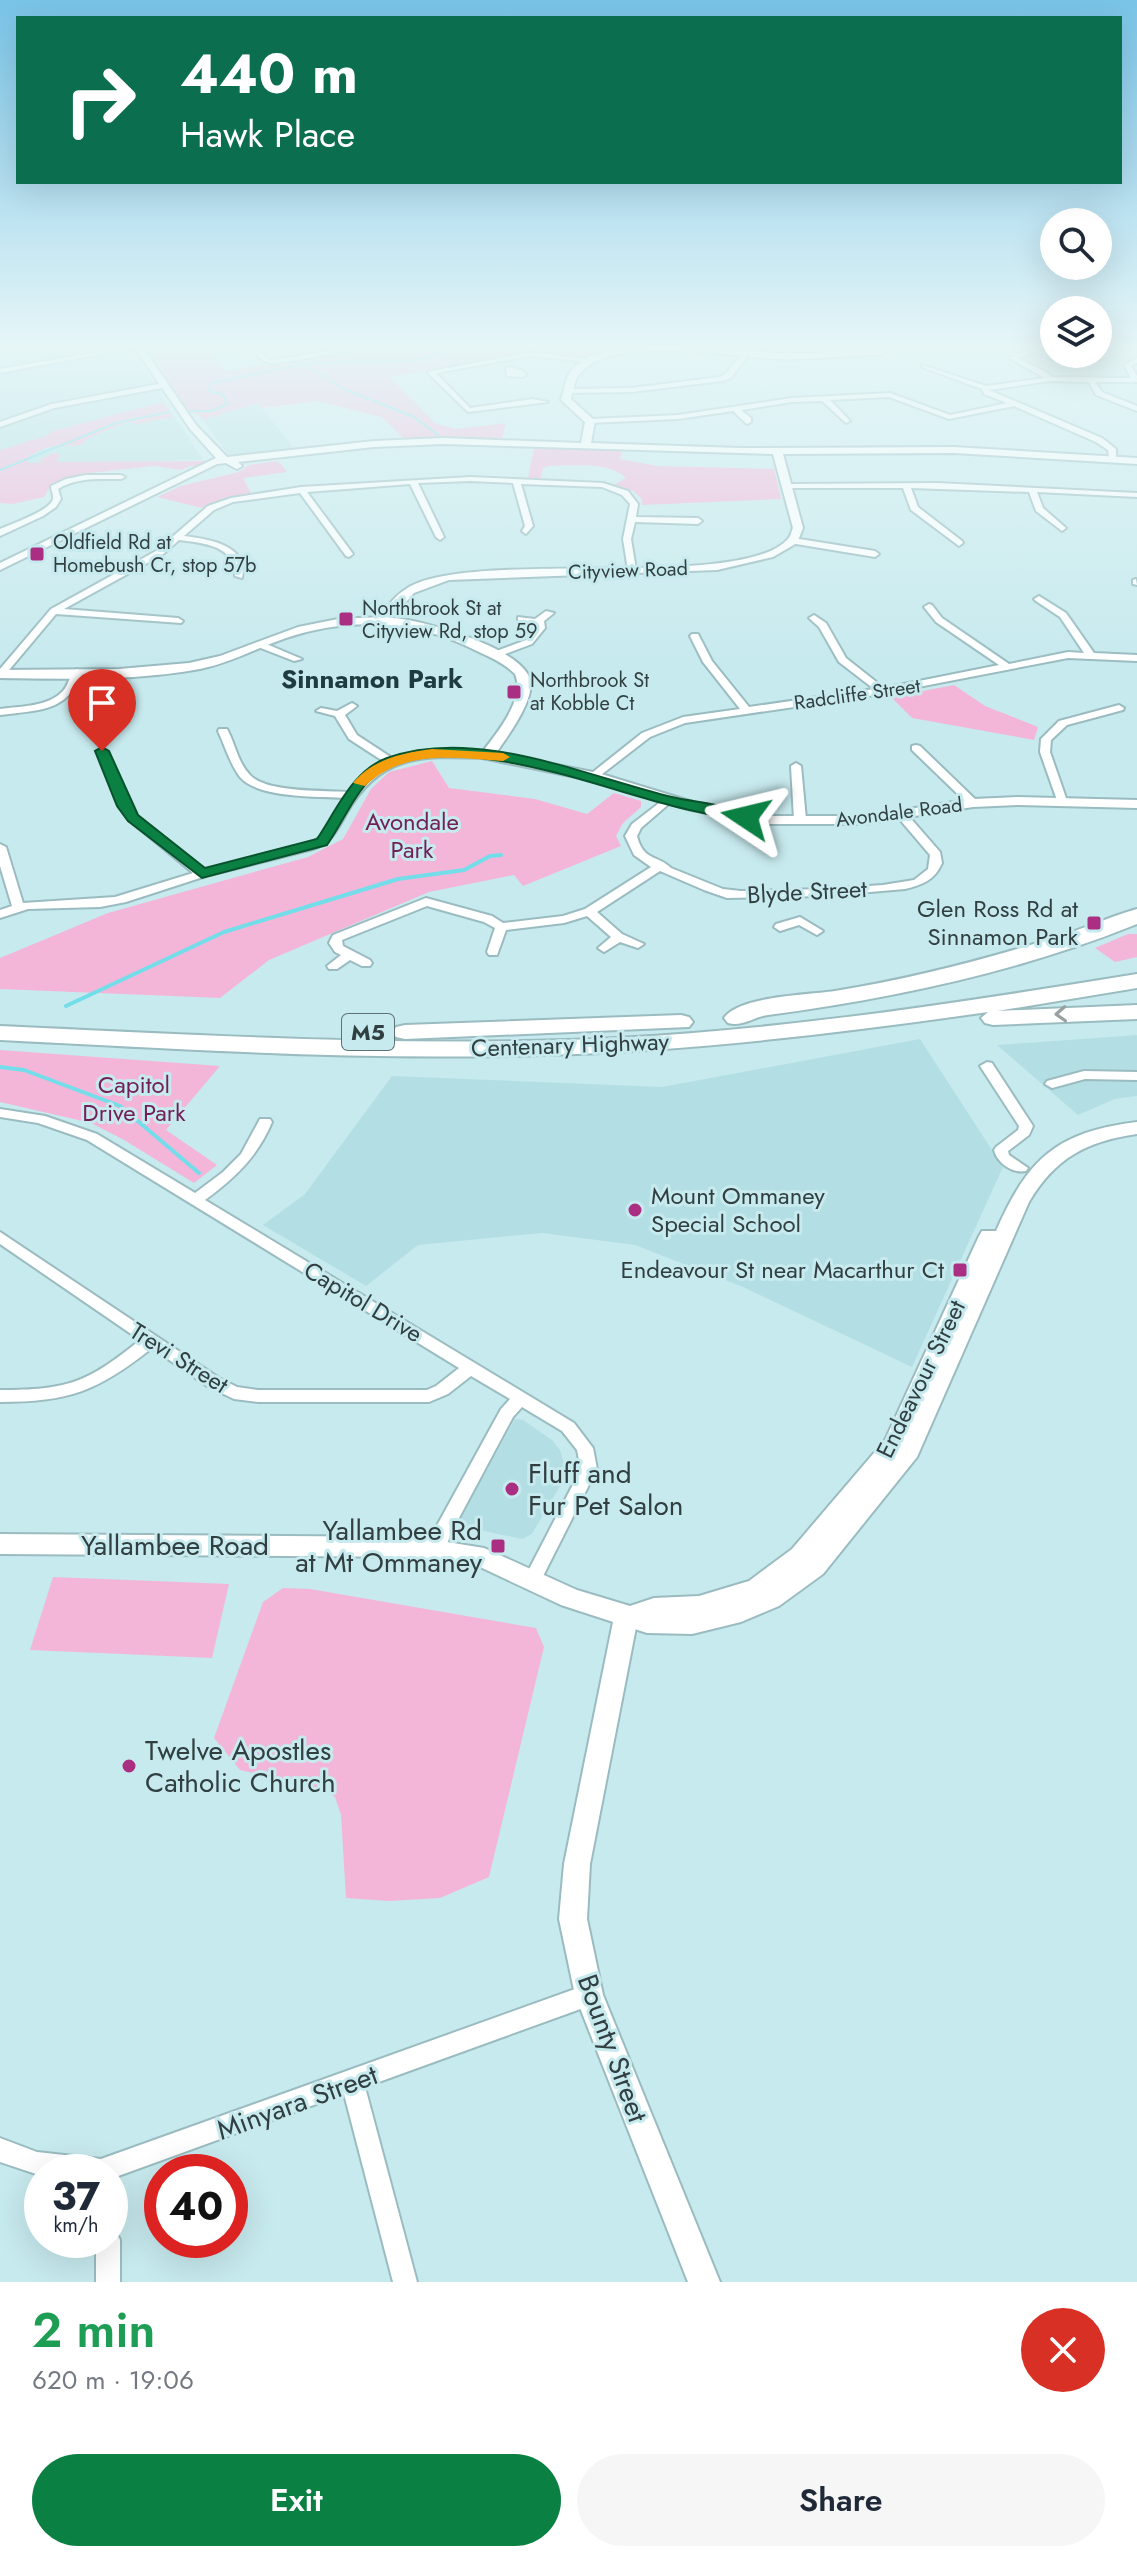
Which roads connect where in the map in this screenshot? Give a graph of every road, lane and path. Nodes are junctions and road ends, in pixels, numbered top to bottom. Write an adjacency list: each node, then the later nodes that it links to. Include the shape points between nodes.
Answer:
1 (212, 451): 10 (street)
2 (318, 451): 10 (street)
3 (762, 451): 7 (street)
4 (823, 451): 7 (street)
5 (978, 451): 8 (street)
6 (1111, 451): 8 (street)
7 (778, 452): 15 (street)
8 (1113, 460): 9 (street)
9 (1137, 461)
10 (221, 464): 33 (street)
11 (121, 477): 21 (street, via 63,482 54,488 57,499 52,508 20,523)
12 (413, 481): 13 (street); 16 (street); 27 (street, via 442,533)
13 (516, 481): 19 (street, via 579,482 616,489 634,504); 23 (street)
14 (906, 485): 15 (street); 17 (street); 30 (street, via 914,508)
15 (788, 486): 29 (street, via 798,521)
16 (301, 489): 28 (street, via 221,504); 31 (street, via 343,551)
17 (1032, 490): 18 (street); 25 (street, via 1035,504)
18 (1137, 495)
19 (631, 519): 20 (street); 34 (street, via 627,539)
20 (698, 521)
21 (4, 524): 26 (street)
22 (515, 525): 23 (street)
23 (528, 527): 24 (street)
24 (542, 528)
25 (1062, 528)
26 (0, 533)
27 (424, 533)
28 (180, 538): 35 (street, via 232,553); 38 (street)
29 (793, 541): 32 (street); 34 (street, Cityview Road, via 737,564)
30 (959, 543)
31 (359, 547)
32 (866, 553)
33 (0, 567)
34 (632, 570): 43 (street, Cityview Road, via 449,577 399,596)
35 (239, 576)
36 (1039, 599): 47 (street, via 1063,615)
37 (929, 607): 51 (street, via 939,620)
38 (54, 611): 42 (street); 53 (street)
39 (549, 613): 44 (street)
40 (814, 618): 54 (street, via 842,660)
41 (521, 619): 44 (street)
42 (178, 621)
43 (383, 622): 46 (street, via 312,627); 48 (street, via 433,628)
44 (539, 623): 48 (street, via 532,640)
45 (695, 636): 57 (street, via 708,662)
46 (261, 645): 50 (street); 52 (street, via 185,668)
47 (1090, 654): 49 (street, Radcliffe Street); 51 (street, Radcliffe Street)
48 (494, 655): 64 (street, via 517,669 525,684 502,737)
49 (1137, 658)
50 (297, 659)
51 (1009, 668): 54 (street, Radcliffe Street)
52 (77, 672): 53 (street); 59 (street, via 71,691 54,703)
53 (1, 674)
54 (882, 691): 57 (street, Radcliffe Street)
55 (352, 706): 60 (street)
56 (1119, 708): 70 (street, via 1063,723 1046,739 1045,752)
57 (746, 710): 67 (street, Radcliffe Street, via 660,728)
58 (321, 711): 60 (street)
59 (0, 712)
60 (339, 714): 65 (street, via 353,737)
61 (223, 731): 68 (street, via 253,783)
62 (916, 748): 71 (street)
63 (102, 751): 77 (street, via 133,818)
64 (487, 755): 65 (street, Avondale Road, via 423,754); 67 (street, Avondale Road)
65 (390, 761): 68 (street, Avondale Road, via 365,777)
66 (796, 766): 74 (street)
67 (593, 776): 69 (street, Avondale Road)
68 (351, 795): 77 (street, Avondale Road, via 322,842)
69 (667, 800): 74 (street, Avondale Road, via 746,817); 76 (street, Blyde Street, via 631,836 639,854)
70 (1062, 801): 71 (street, Avondale Road); 72 (street, Avondale Road)
71 (973, 803): 73 (street, Avondale Road)
72 (1137, 804)
73 (902, 815): 74 (street, Avondale Road, via 836,822); 78 (street, Blyde Street, via 936,854 930,874 903,886)
74 (800, 819)
75 (0, 847): 79 (street)
76 (662, 865): 78 (street, Blyde Street, via 725,893); 80 (street)
77 (202, 874): 79 (street, Avondale Road, via 113,902)
78 (791, 893): 83 (street)
79 (18, 906): 81 (street, Avondale Road)
80 (589, 912): 84 (street); 87 (street)
81 (0, 914)
82 (1137, 916): 97 (highway, via 960,974 750,1010)
83 (800, 921): 85 (street); 86 (street)
84 (501, 927): 90 (street); 91 (street, via 435,903 421,903 341,935 336,945)
85 (780, 927)
86 (817, 931)
87 (620, 933): 88 (street); 89 (street)
88 (638, 944)
89 (604, 948)
90 (493, 952)
91 (349, 955): 92 (street); 93 (street)
92 (366, 963)
93 (333, 966)
94 (1137, 967): 97 (highway, Centenary Highway / M5, via 998,990)
95 (1137, 981): 100 (highway, Centenary Highway / M5, via 876,1019)
96 (1137, 1012): 100 (highway, one-way to 100, via 959,1020 667,1048)
97 (736, 1018): 98 (highway, Centenary Highway / M5, via 383,1032)
98 (0, 1019)
99 (0, 1033): 100 (highway, Centenary Highway / M5, via 400,1049)
100 (639, 1044)
101 (987, 1066): 108 (street, via 1026,1126 1001,1150)
102 (1137, 1076): 103 (street, via 1084,1075)
103 (1052, 1084)
104 (0, 1113): 109 (street, Capitol Drive, via 40,1119 92,1137)
105 (1137, 1117): 108 (main road, Endeavour Street, via 1065,1136)
106 (265, 1122): 109 (street, via 259,1141 238,1169)
107 (1137, 1128): 118 (main road, Endeavour Street, via 1075,1142 1038,1169 909,1451 814,1567 770,1599 728,1615 667,1624)
108 (1021, 1168): 118 (main road, Endeavour Street, via 895,1445 801,1556 758,1588 731,1599)
109 (195, 1200): 112 (street, Capitol Drive)
110 (0, 1237): 111 (street, Trevi Street)
111 (150, 1341): 112 (street, Trevi Street, via 213,1382 244,1395 429,1396); 113 (street, via 74,1392)
112 (471, 1367): 114 (street, Capitol Drive)
113 (0, 1396)
114 (520, 1398): 116 (street); 117 (street, Capitol Drive, via 568,1427 589,1460 571,1508)
115 (0, 1544): 116 (main road, Yallambee Road)
116 (437, 1549): 117 (main road, Yallambee Road, via 484,1558)
117 (533, 1579): 118 (main road, Yallambee Road)
118 (626, 1617): 119 (street, Bounty Street, via 577,1864 573,1919)
119 (589, 1995): 120 (street, Minyara Street); 127 (street, Bounty Street)
120 (352, 2082): 123 (street, Minyara Street); 126 (street)
121 (0, 2150): 122 (street, Minyara Street)
122 (24, 2160)
123 (128, 2161)
124 (108, 2258): 125 (street)
125 (108, 2282)
126 (405, 2282)
127 (704, 2282)

